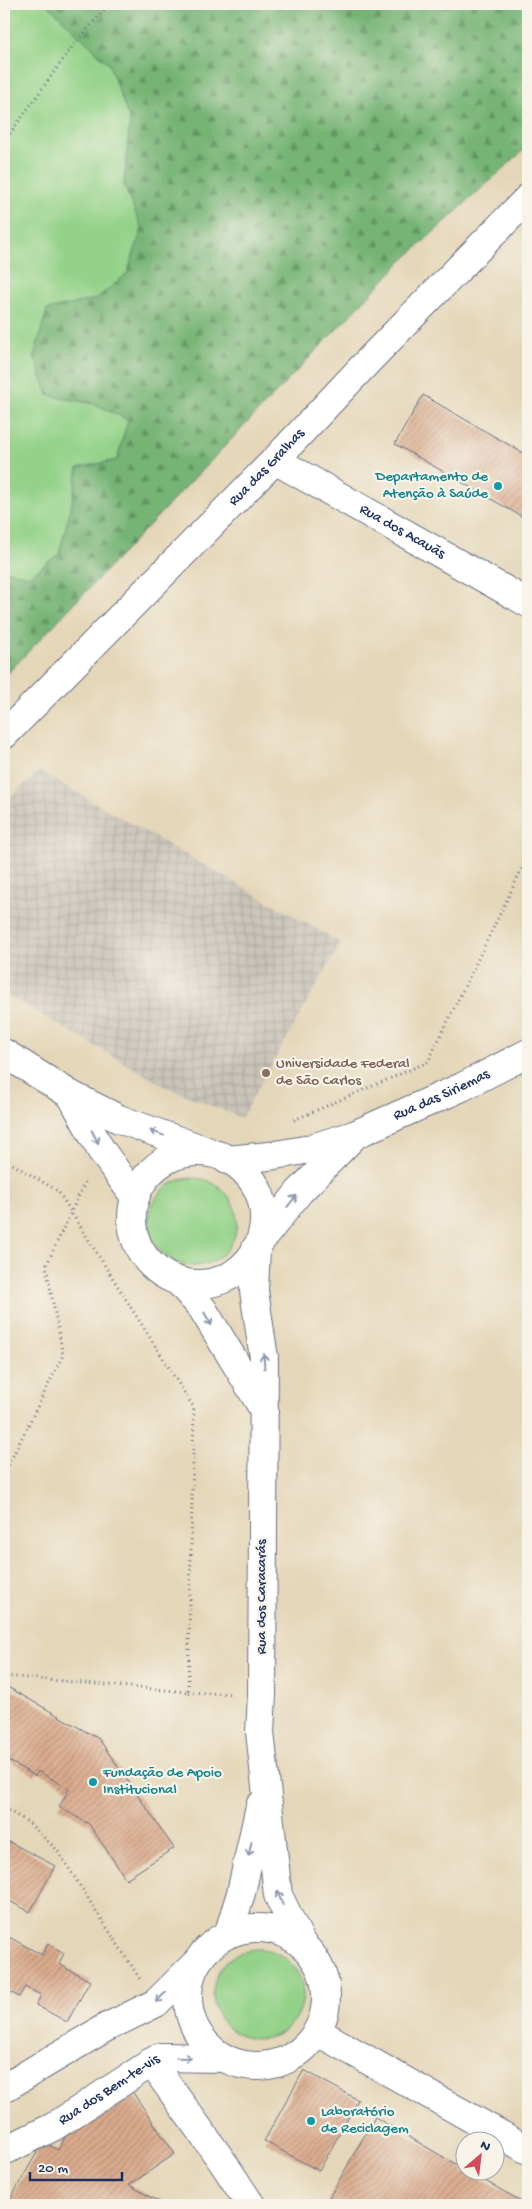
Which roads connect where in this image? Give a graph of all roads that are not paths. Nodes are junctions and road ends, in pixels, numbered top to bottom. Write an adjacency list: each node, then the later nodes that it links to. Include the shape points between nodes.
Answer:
1 (528, 198): 2 (street, Rua das Gralhas)
2 (276, 460): 3 (street, Rua dos Acauãs); 4 (street, Rua das Gralhas)
3 (528, 603)
4 (4, 736)
5 (4, 1053): 7 (street, Rua das Siriemas)
6 (528, 1053): 8 (street, Rua das Siriemas, via 462,1087)
7 (71, 1095): 9 (street, Rua das Siriemas, one-way to 7, via 119,1119); 10 (street, Rua das Siriemas, one-way to 10, via 101,1150)
8 (354, 1135): 9 (street, Rua das Siriemas, via 304,1150 269,1156); 11 (street, Rua das Siriemas, one-way to 8, via 299,1192)
9 (223, 1158): 10 (street, via 193,1152 168,1159 148,1175); 11 (street, via 242,1168 258,1188 264,1213)
10 (135, 1197): 12 (street, via 132,1223 139,1248 155,1269)
11 (259, 1243): 12 (street, via 249,1262 229,1277 204,1284); 13 (street, Rua dos Caracarás, one-way to 11, via 264,1358 254,1291)
12 (178, 1281): 13 (street, one-way to 13, via 202,1308)
13 (264, 1410): 14 (street, Rua dos Caracarás, via 260,1732)
14 (264, 1785): 15 (street, Rua dos Caracarás, one-way to 15, via 241,1893); 16 (street, Rua dos Caracarás, one-way to 14, via 278,1895)
15 (229, 1932): 16 (street, via 265,1928); 17 (street, via 214,1942)
16 (301, 1942): 18 (street, via 312,1954 325,1979 327,2006)
17 (196, 1963): 19 (street, via 187,1989 190,2016 202,2041); 21 (street, one-way to 21, via 156,2003 105,2028)
18 (318, 2032): 19 (street, via 301,2053 276,2065 249,2067); 22 (street)
19 (223, 2058): 20 (street, Rua dos Bem-te-vis, one-way to 19, via 160,2057)
20 (151, 2062): 23 (street, Rua dos Bem-te-vis, via 53,2127); 24 (street)
21 (4, 2088)
22 (528, 2150)
23 (4, 2151)
24 (251, 2205)

